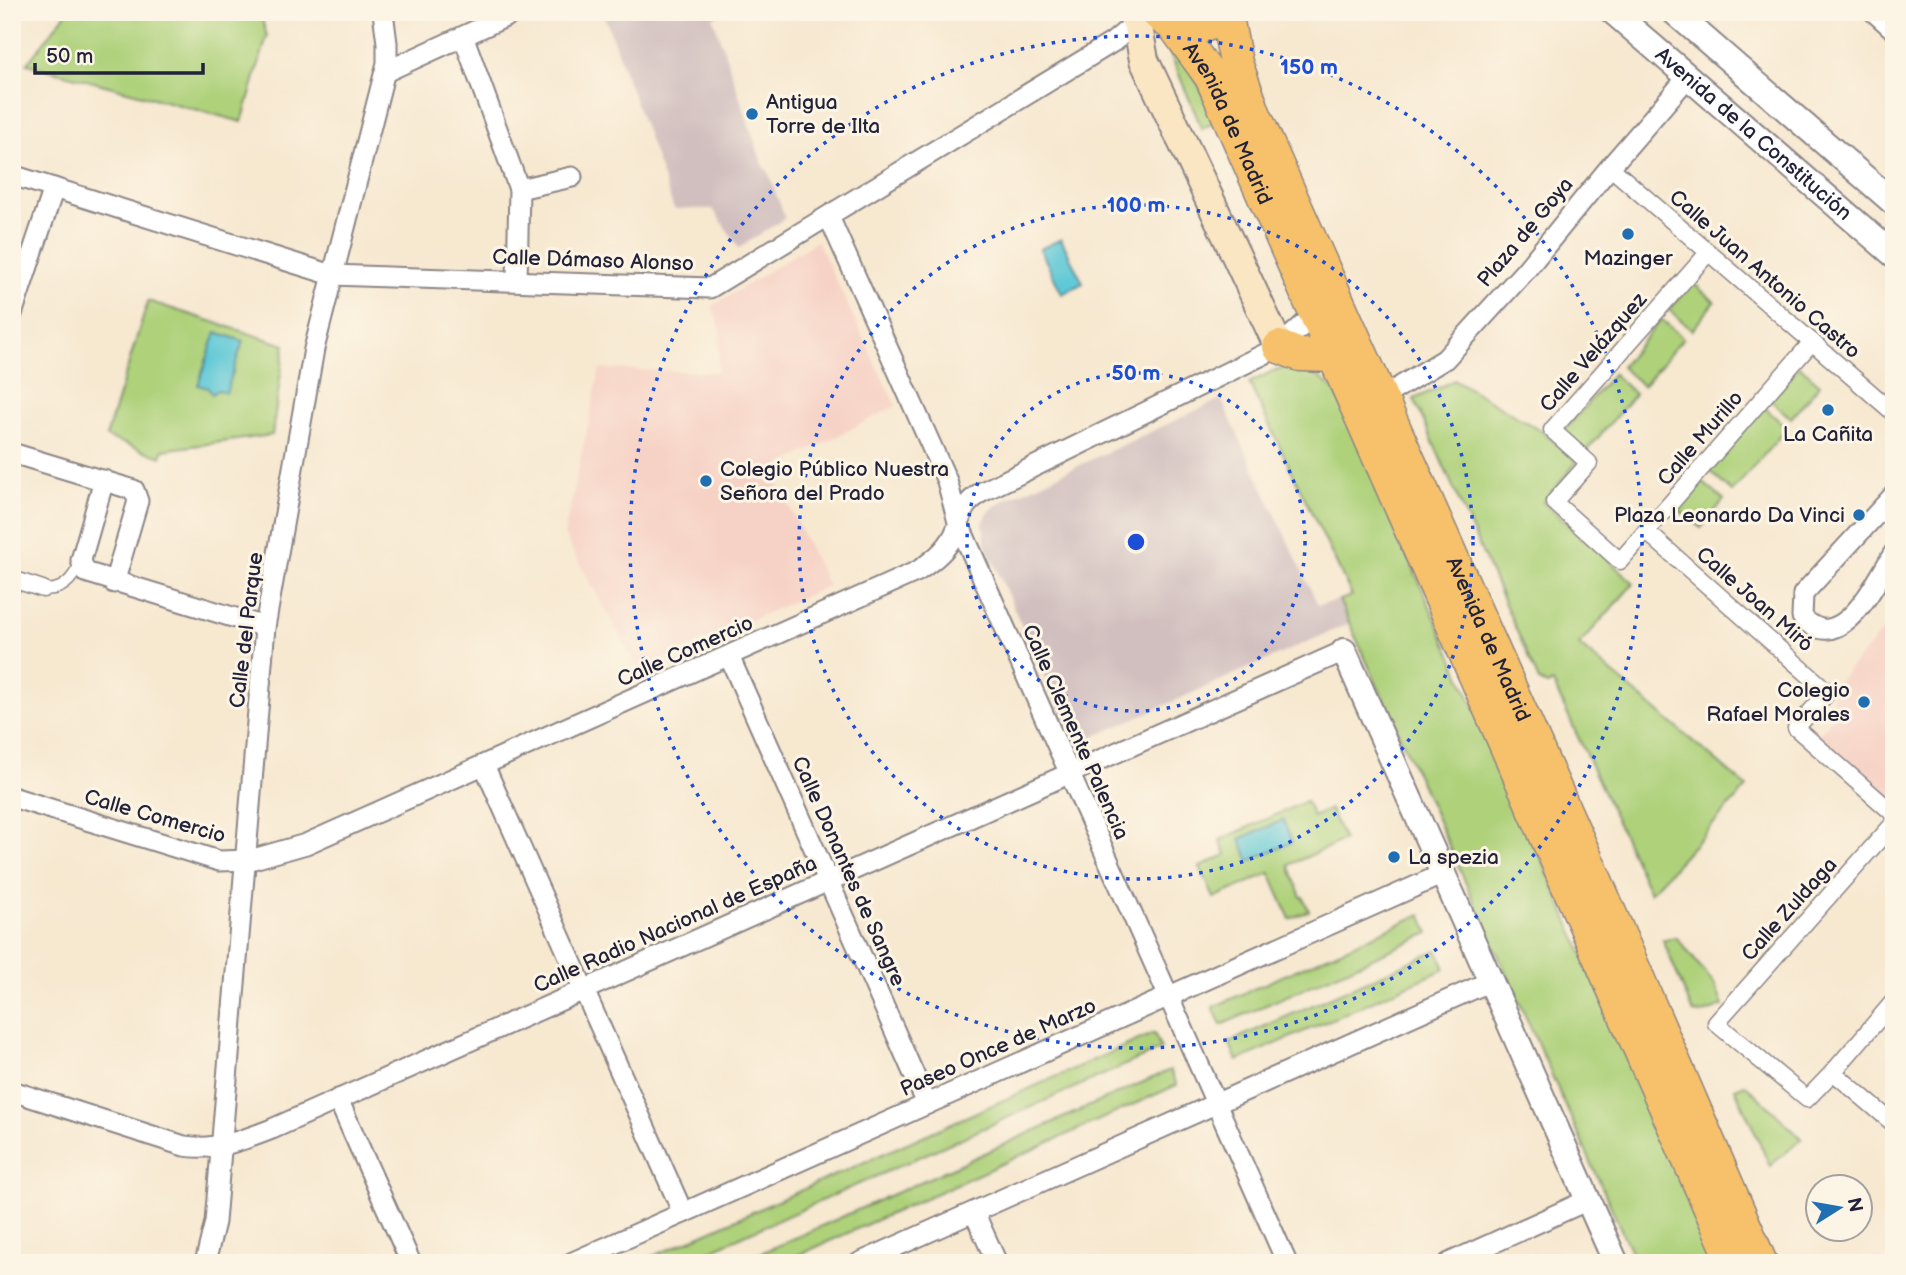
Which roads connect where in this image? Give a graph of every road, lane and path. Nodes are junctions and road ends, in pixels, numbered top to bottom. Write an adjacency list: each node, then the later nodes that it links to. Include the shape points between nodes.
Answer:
1 (383, 12): 10 (street, Calle del Parque)
2 (516, 12): 9 (street)
3 (1226, 12): 7 (main road, via 1213,23 1187,29); 28 (main road, Avenida de Madrid, via 1236,63 1255,115)
4 (1613, 12): 11 (street, Avenida de la Constitución)
5 (1674, 12): 17 (street, Avenida de la Constitución)
6 (1874, 12): 8 (street)
7 (1149, 17): 18 (street, Calle Dámaso Alonso); 24 (main road, Avenida de Madrid, via 1210,77); 26 (main road, Avenida de Madrid, via 1144,60)
8 (1894, 30)
9 (464, 38): 10 (street); 16 (street)
10 (385, 72): 21 (street, Calle del Parque)
11 (1688, 77): 12 (street, Plaza de Goya); 20 (street, Avenida de la Constitución)
12 (1610, 167): 19 (street, Calle Juan Antonio Castro); 28 (street, Plaza de Goya, via 1445,359)
13 (12, 175): 15 (street, Calle Dámaso Alonso)
14 (572, 177): 16 (street)
15 (54, 188): 21 (street, Calle Dámaso Alonso); 23 (street)
16 (519, 189): 22 (street)
17 (1894, 203)
18 (830, 217): 22 (street, Calle Dámaso Alonso, via 710,288); 33 (street, Calle Clemente Palencia, via 947,481)
19 (1708, 253): 25 (street, Calle Juan Antonio Castro); 37 (street, Calle Velázquez, via 1552,430 1589,463 1554,502)
20 (1894, 255)
21 (332, 275): 22 (street, Calle Dámaso Alonso); 41 (street, Calle del Parque, via 314,349)
22 (517, 280)
23 (12, 314)
24 (1315, 314): 26 (street, Calle Comercio); 27 (main road, Avenida de Madrid)
25 (1812, 342): 29 (street, Calle Juan Antonio Castro); 34 (street, Calle Murillo)
26 (1279, 347): 27 (main road, via 1300,355); 33 (street, Calle Comercio, via 991,486 968,503)
27 (1335, 356): 74 (main road, Avenida de Madrid)
28 (1381, 398): 75 (main road, Avenida de Madrid)
29 (1894, 413)
30 (12, 453): 31 (street)
31 (104, 480): 36 (street); 39 (street, via 132,488 138,498)
32 (1894, 495): 35 (street, via 1803,594 1802,617 1821,631 1843,625)
33 (958, 522): 43 (street, Calle Comercio, via 949,544 918,571); 45 (street, Calle Clemente Palencia)
34 (1646, 531): 37 (street, Calle Murillo); 47 (street, Calle Joan Miró, via 1828,692 1796,729)
35 (1894, 553)
36 (81, 560): 39 (street, via 87,574); 40 (lane, via 68,583)
37 (1619, 561)
38 (12, 579): 40 (street)
39 (114, 583): 41 (street)
40 (43, 589)
41 (265, 627): 49 (street, Calle del Parque)
42 (1344, 651): 45 (street, Calle Radio Nacional de España); 50 (street)
43 (729, 656): 44 (street, Calle Comercio); 51 (street, Calle Donantes de Sangre)
44 (484, 765): 49 (street, Calle Comercio, via 306,844); 53 (street)
45 (1070, 773): 51 (street, Calle Radio Nacional de España); 54 (street, Calle Clemente Palencia)
46 (14, 802): 49 (street, Calle Comercio, via 205,858)
47 (1894, 814)
48 (1894, 823): 56 (street, Calle Zuldaga, via 1716,1023 1807,1099)
49 (246, 860): 62 (street, Calle del Parque)
50 (1443, 874): 52 (street); 54 (street, Paseo Once de Marzo)
51 (828, 881): 53 (street, Calle Radio Nacional de España); 60 (street, Calle Donantes de Sangre)
52 (1491, 981): 59 (street); 63 (street)
53 (584, 990): 58 (street, Calle Radio Nacional de España); 65 (street)
54 (1169, 996): 59 (street, Calle Clemente Palencia); 60 (street, Paseo Once de Marzo)
55 (1894, 1002): 56 (street)
56 (1833, 1072): 61 (street)
57 (12, 1091): 62 (street, Calle Radio Nacional de España, via 184,1146)
58 (338, 1099): 62 (street, Calle Radio Nacional de España); 67 (street)
59 (1217, 1103): 64 (street); 71 (street, Calle Clemente Palencia)
60 (928, 1104): 65 (street, Paseo Once de Marzo)
61 (1894, 1124)
62 (223, 1145): 66 (street, Calle del Parque, via 215,1222)
63 (1588, 1200): 72 (street); 73 (street)
64 (974, 1212): 69 (street); 70 (street)
65 (683, 1213): 68 (street, Paseo Once de Marzo)
66 (205, 1263)
67 (411, 1263)
68 (571, 1263)
69 (859, 1263)
70 (997, 1263)
71 (1287, 1263)
72 (1449, 1263)
73 (1616, 1263)
74 (1734, 1263)
75 (1761, 1263)

